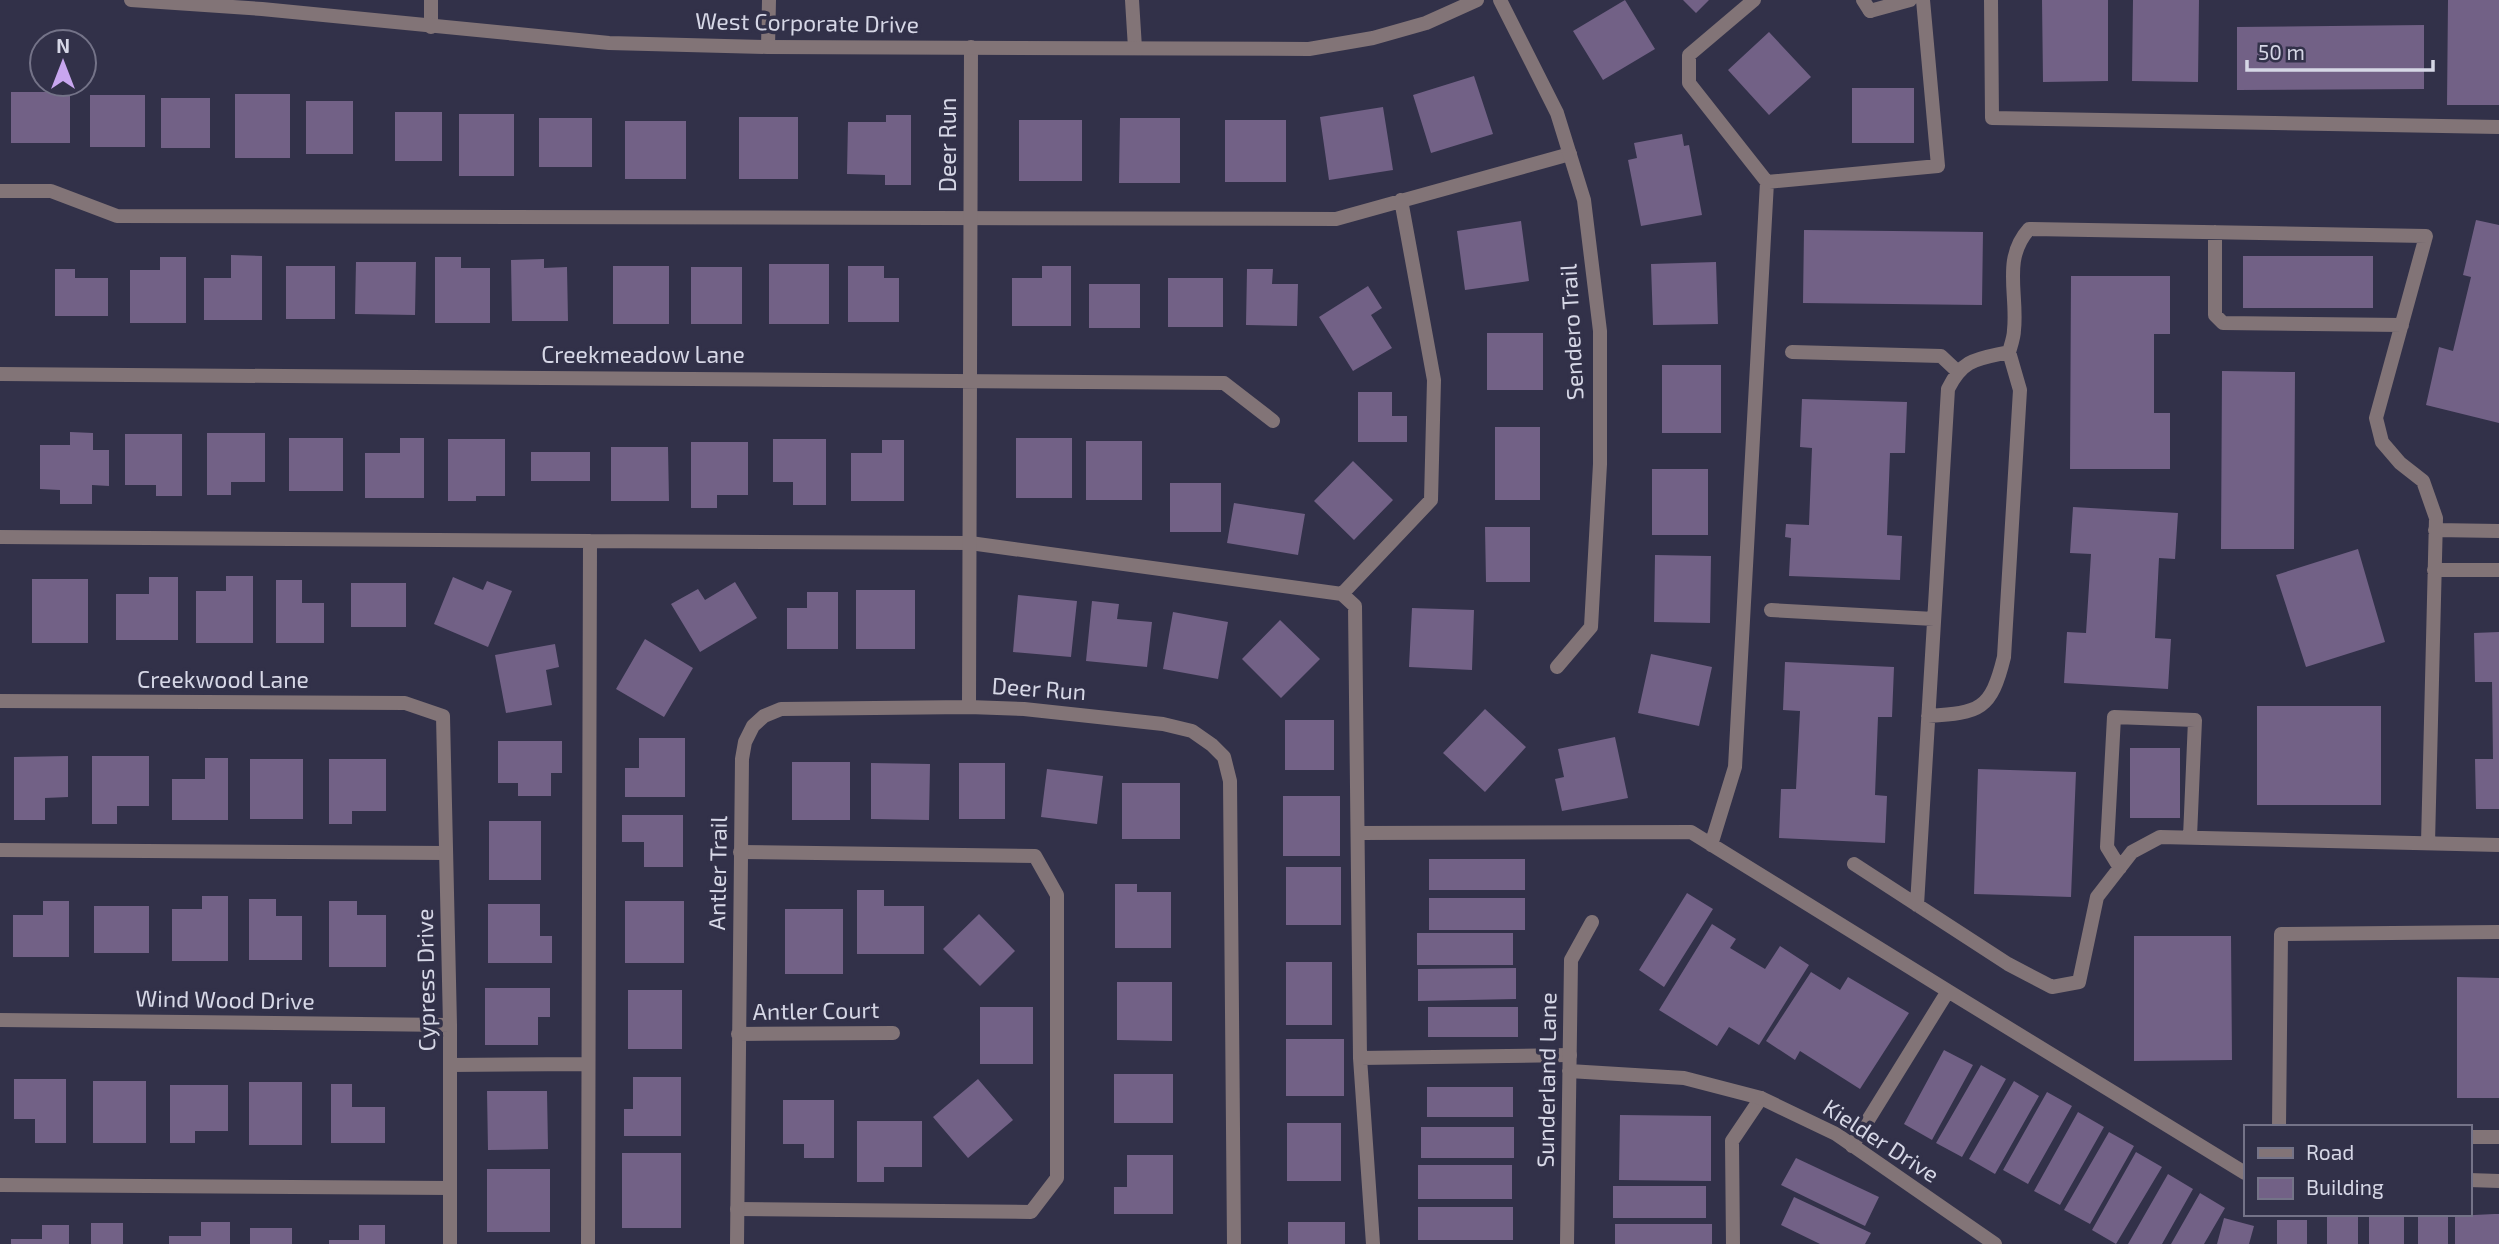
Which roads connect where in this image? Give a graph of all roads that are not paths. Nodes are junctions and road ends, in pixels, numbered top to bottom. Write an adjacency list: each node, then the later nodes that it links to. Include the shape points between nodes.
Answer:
1 (131, 0): 12 (street, West Corporate Drive)
2 (431, 0): 12 (street)
3 (769, 0): 13 (street)
4 (1132, 0): 15 (street)
5 (1477, 0): 15 (street, West Corporate Drive, via 1413,27 1308,49)
6 (1500, 0): 17 (street, Sendero Trail, via 1557,113)
7 (1754, 0): 18 (street, via 1689,55 1689,83)
8 (1910, 0): 11 (street)
9 (1923, 0): 18 (street, via 1938,166)
10 (1991, 0): 16 (street, via 1992,118)
11 (1867, 5)
12 (431, 27): 13 (street, West Corporate Drive, via 609,43)
13 (768, 47): 14 (street, West Corporate Drive)
14 (971, 47): 15 (street, West Corporate Drive); 21 (street, Deer Run)
15 (1135, 48)
16 (2499, 127)
17 (1570, 154): 20 (street); 40 (street, Sendero Trail, via 1584,200 1600,331 1600,464 1591,627)
18 (1767, 182): 48 (street, via 1735,767)
19 (0, 191): 21 (street, via 51,191 117,216)
20 (1401, 200): 21 (street, via 1336,219); 37 (street, via 1434,380 1431,500)
21 (970, 219): 28 (street, Deer Run)
22 (2215, 232): 23 (street, via 2216,315 2223,323); 23 (street, via 2426,236); 25 (street, via 2029,229 2020,239 2012,263 2014,330)
23 (2402, 325): 30 (street, via 2376,418 2382,442 2423,481 2436,517)
24 (1792, 352): 26 (street, via 1941,356)
25 (2009, 352): 26 (street, via 1976,359); 44 (street, via 2020,390 2004,657 1996,688 1986,702 1965,714)
26 (1957, 370): 39 (street, via 1948,389)
27 (0, 374): 28 (street, Creekmeadow Lane)
28 (970, 380): 29 (street, Creekmeadow Lane, via 1224,383); 34 (street, Deer Run)
29 (1273, 421)
30 (2435, 530): 31 (street); 35 (street)
31 (2499, 531)
32 (0, 537): 33 (street)
33 (590, 541): 34 (street); 65 (street)
34 (970, 543): 37 (street); 42 (street, Deer Run)
35 (2434, 569): 36 (street); 47 (street)
36 (2499, 570)
37 (1342, 594): 45 (street, via 1355,606)
38 (1771, 610): 39 (street)
39 (1934, 619): 44 (street)
40 (1557, 667)
41 (0, 701): 43 (street, Creekwood Lane, via 405,703)
42 (969, 707): 51 (street, Antler Trail, via 781,709 764,716 745,742); 83 (street, Deer Run, via 1163,724 1192,731 1224,757 1230,781)
43 (443, 716): 52 (street, Cypress Drive)
44 (1928, 716): 55 (street)
45 (1358, 833): 48 (street, via 1691,832); 64 (street)
46 (2190, 838): 47 (street); 54 (street, via 2160,837 2132,852); 54 (street, via 2195,720 2114,717 2107,847)
47 (2428, 843): 49 (street)
48 (1711, 845): 58 (street)
49 (2499, 845)
50 (0, 850): 52 (street)
51 (740, 852): 62 (street, Antler Trail); 78 (street, via 1035,856 1057,895 1057,1178 1031,1212)
52 (446, 853): 60 (street, Cypress Drive)
53 (1854, 864): 55 (street)
54 (2120, 868): 55 (street, via 2097,897 2079,982 2052,987)
55 (1917, 905)
56 (1592, 922): 63 (street, Sunderland Lane, via 1571,960)
57 (2499, 932): 69 (street, via 2281,934)
58 (1948, 991): 72 (street); 73 (street)
59 (0, 1020): 60 (street, Wind Wood Drive)
60 (450, 1025): 66 (street, Cypress Drive)
61 (894, 1033): 62 (street, Antler Court)
62 (738, 1034): 78 (street, Antler Trail)
63 (1570, 1055): 64 (street); 67 (street, Sunderland Lane)
64 (1360, 1058): 84 (street)
65 (587, 1064): 66 (street); 81 (street)
66 (450, 1065): 77 (street, Cypress Drive)
67 (1569, 1071): 68 (street, Kielder Drive, via 1684,1078); 85 (street, Sunderland Lane)
68 (1761, 1098): 72 (street, Kielder Drive); 86 (street, via 1732,1141)
69 (2279, 1125)
70 (2471, 1137): 71 (street)
71 (2499, 1137)
72 (1852, 1146): 79 (street, Kielder Drive)
73 (2244, 1172)
74 (2471, 1180): 75 (street)
75 (2499, 1181)
76 (0, 1185): 77 (street)
77 (450, 1188): 80 (street, Cypress Drive)
78 (737, 1209): 82 (street, Antler Trail)
79 (1989, 1242)
80 (450, 1244)
81 (589, 1244)
82 (737, 1244)
83 (1234, 1244)
84 (1373, 1244)
85 (1567, 1244)
86 (1733, 1244)

